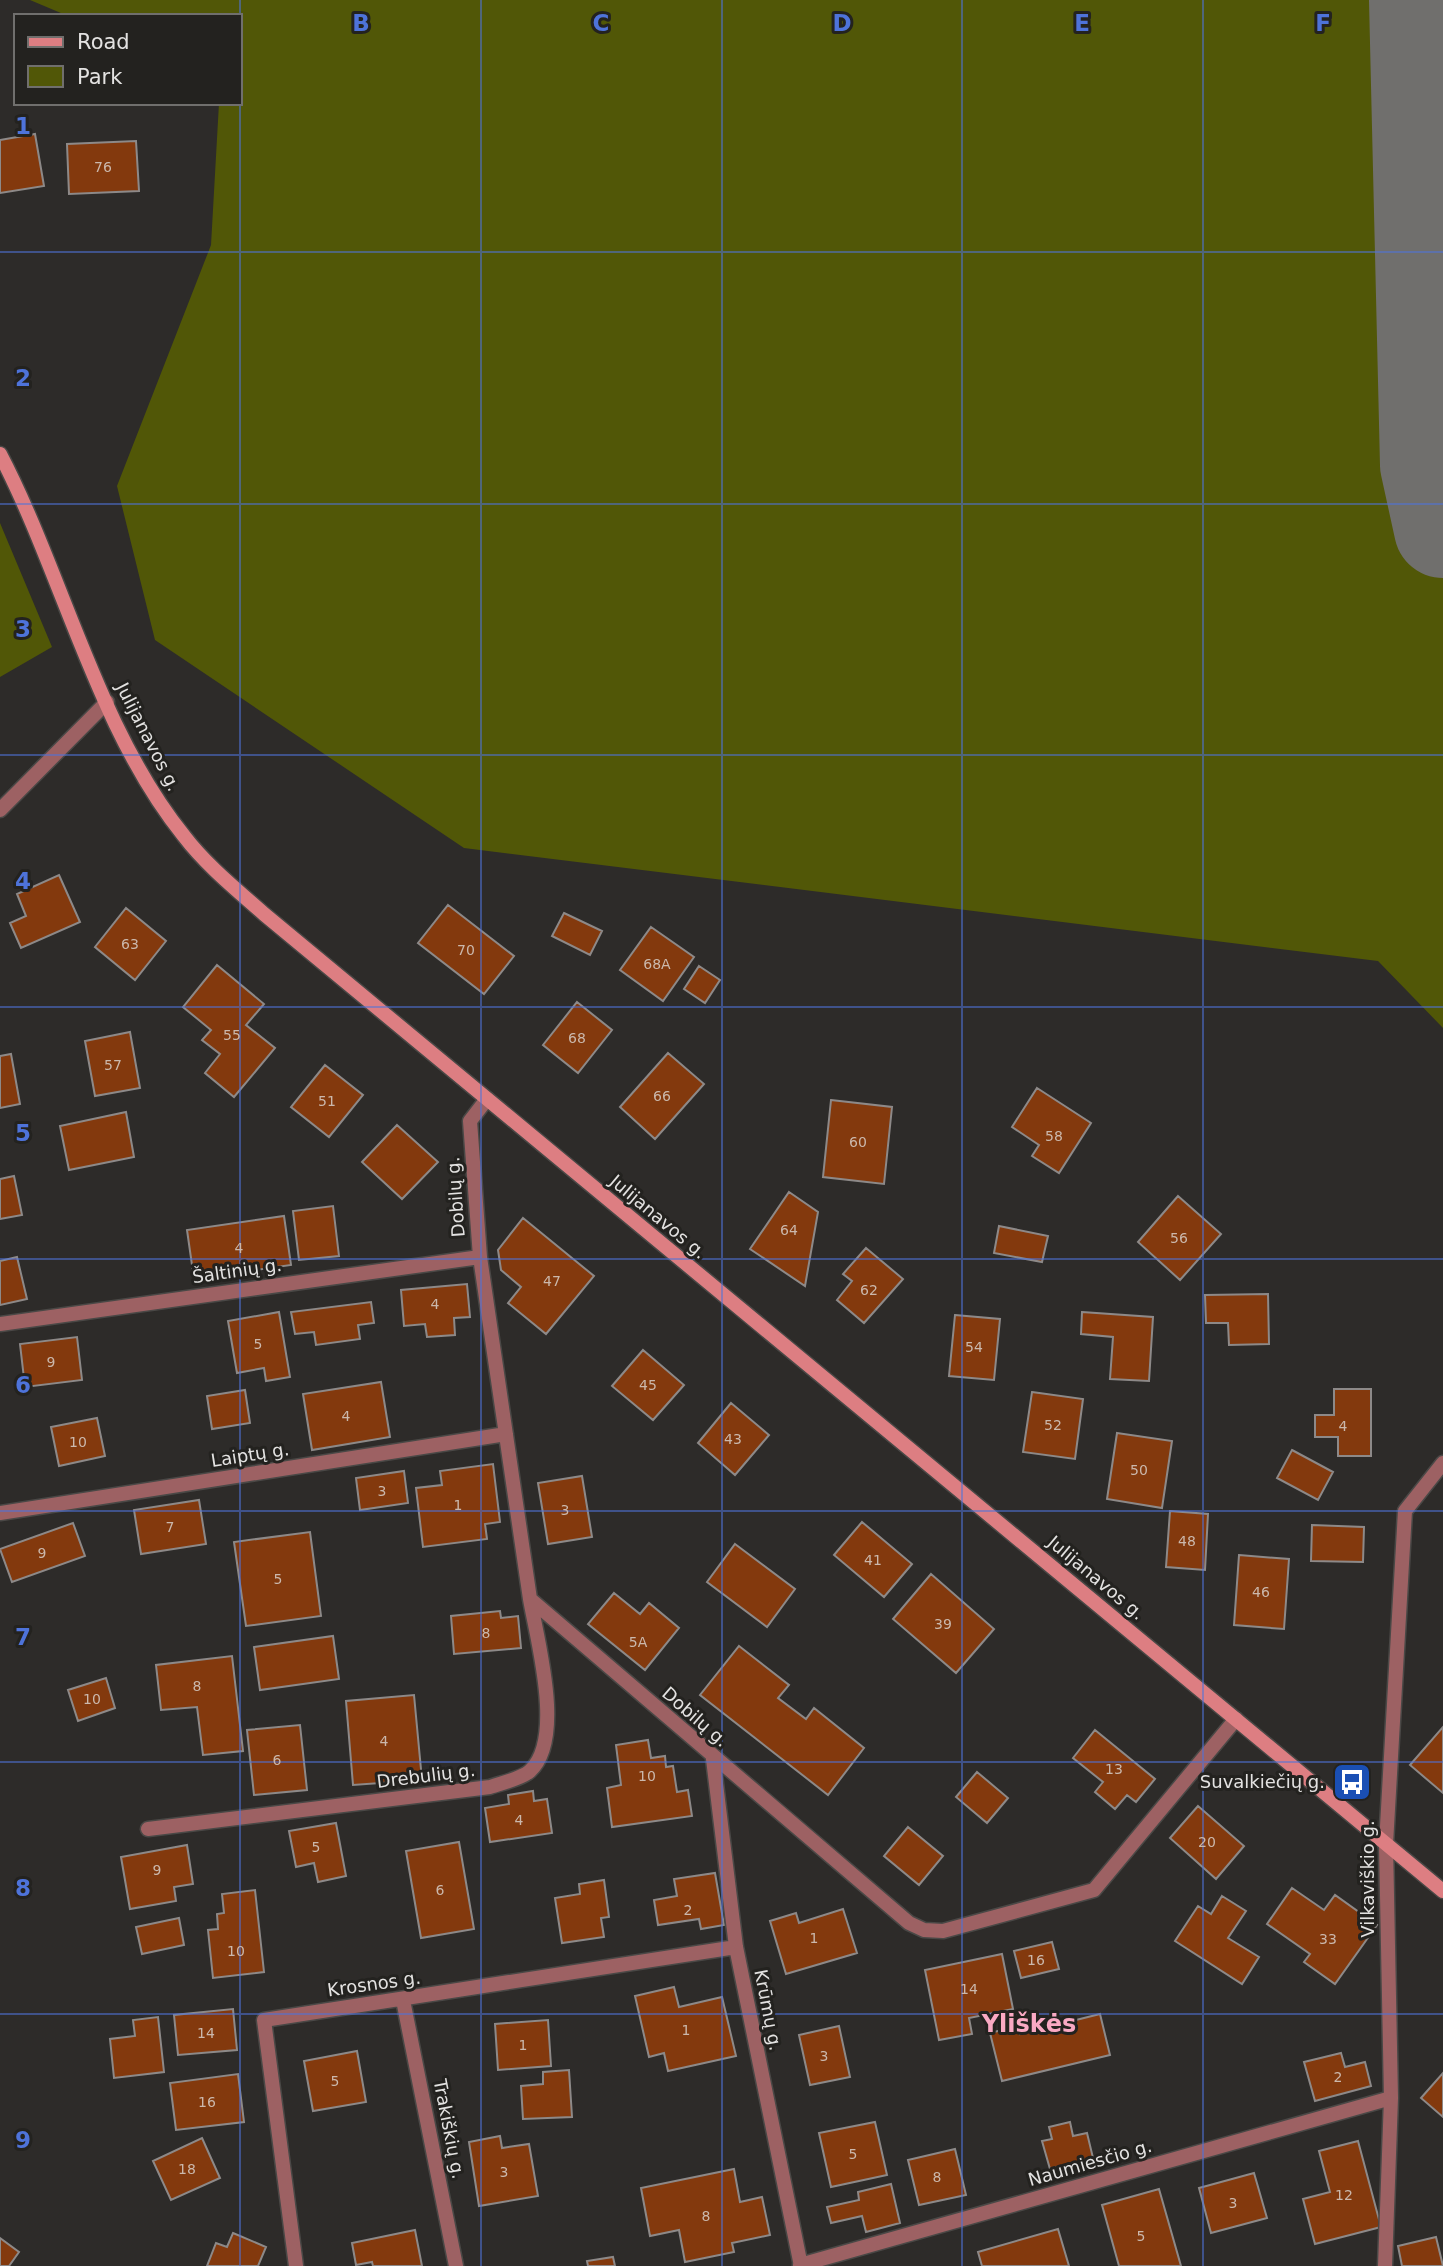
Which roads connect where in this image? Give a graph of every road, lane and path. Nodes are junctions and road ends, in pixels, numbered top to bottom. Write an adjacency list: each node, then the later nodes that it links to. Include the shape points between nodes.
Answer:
1 (0, 454): 2 (main road, Julijanavos g.)
2 (107, 702): 3 (street); 4 (main road, Julijanavos g., via 146,783 184,838 264,914)
3 (0, 810)
4 (487, 1099): 5 (street, Dobilų g., via 470,1121); 11 (main road, Julijanavos g.)
5 (480, 1257): 6 (street, Šaltinių g.); 7 (street, Dobilų g.)
6 (0, 1324)
7 (506, 1434): 9 (street, Laiptų g.); 10 (street, Dobilų g.)
8 (1443, 1463): 14 (street, Vilkaviškio g., via 1405,1511)
9 (0, 1513)
10 (530, 1599): 12 (street, Dobilų g.); 13 (street, Drebulių g., via 548,1705 543,1749 530,1772 490,1787)
11 (1236, 1719): 12 (street, Dobilų g., via 1094,1890 943,1931 923,1930 909,1923); 14 (main road, Julijanavos g.)
12 (713, 1759): 16 (street, Krūmų g.)
13 (148, 1829)
14 (1386, 1844): 15 (main road, Julijanavos g.); 18 (street, Vilkaviškio g.)
15 (1443, 1891)
16 (736, 1947): 17 (street, Krosnos g.); 21 (street, Krūmų g.)
17 (403, 2000): 19 (street, Krosnos g., via 264,2020); 20 (street, Trakiškių g.)
18 (1391, 2098): 21 (street, Naumiesčio g.); 22 (street, Vilkaviškio g.)
19 (296, 2266)
20 (456, 2266)
21 (800, 2266)
22 (1385, 2266)

